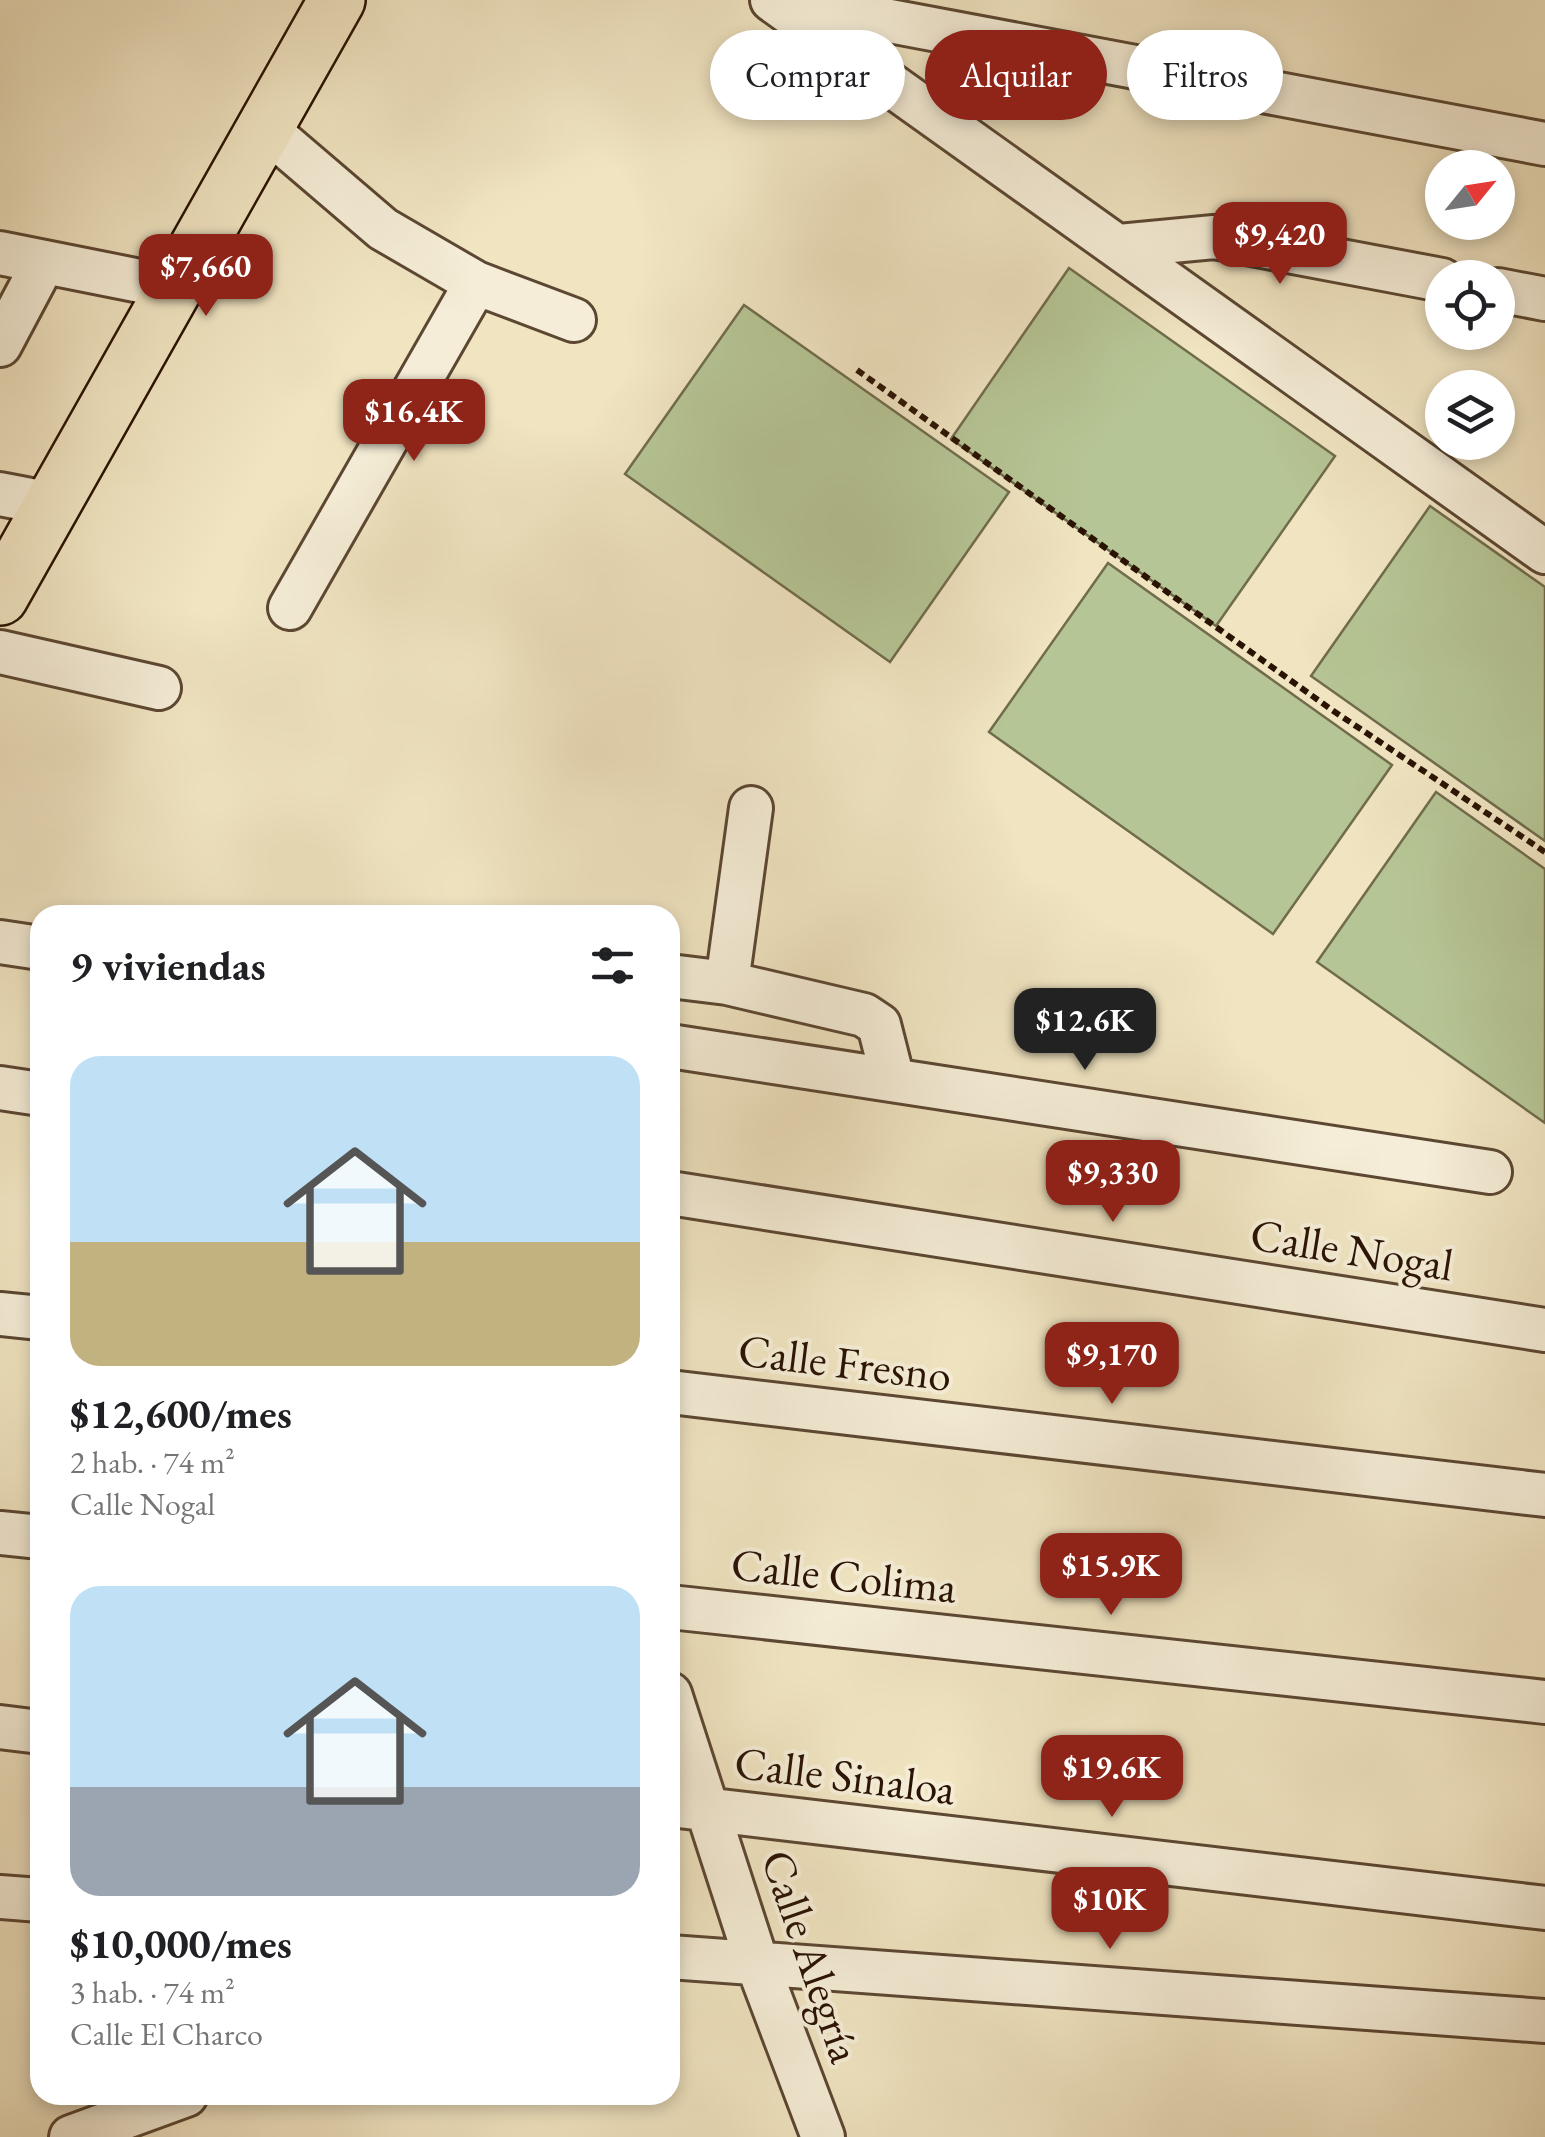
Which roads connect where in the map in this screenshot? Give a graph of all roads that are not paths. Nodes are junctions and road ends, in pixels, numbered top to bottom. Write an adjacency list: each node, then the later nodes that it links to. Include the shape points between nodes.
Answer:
1 (337, 0): 3 (main road)
2 (783, 8): 4 (street, via 874,18); 5 (street)
3 (265, 128): 9 (street, via 384,229); 10 (main road)
4 (1545, 144)
5 (1119, 246): 8 (street, via 1214,238); 17 (street)
6 (0, 253): 7 (street)
7 (44, 262): 10 (street); 14 (street)
8 (1425, 277)
9 (476, 284): 13 (street); 19 (street)
10 (174, 288): 16 (main road)
11 (1515, 293): 12 (street)
12 (1545, 299)
13 (574, 320)
14 (0, 345)
15 (0, 494): 16 (street)
16 (52, 504): 18 (main road)
17 (1545, 552)
18 (0, 597)
19 (290, 608)
20 (0, 652): 21 (street)
21 (159, 688)
22 (751, 808): 26 (street)
23 (0, 942): 24 (street)
24 (30, 946)
25 (680, 977): 26 (street)
26 (727, 982): 28 (street, via 864,1014 879,1025)
27 (680, 1048): 28 (street)
28 (893, 1080): 31 (street)
29 (0, 1088): 30 (street)
30 (30, 1092)
31 (1490, 1172)
32 (680, 1195): 35 (street, Calle Nogal)
33 (0, 1314): 34 (street)
34 (30, 1317)
35 (1545, 1330)
36 (680, 1393): 37 (street, Calle Fresno)
37 (1544, 1484)
38 (0, 1532): 39 (street)
39 (30, 1536)
40 (680, 1608): 41 (street, Calle Colima)
41 (1545, 1702)
42 (0, 1727): 43 (street)
43 (30, 1731)
44 (680, 1753): 45 (street, Calle Alegría)
45 (689, 1807): 48 (street, Calle Sinaloa); 50 (street, Calle Alegría)
46 (0, 1897): 47 (street)
47 (30, 1899)
48 (1545, 1908)
49 (680, 1958): 50 (street)
50 (757, 1962): 51 (street); 54 (street, Calle Alegría)
51 (1545, 2021)
52 (161, 2105): 53 (street)
53 (86, 2135)
54 (824, 2137)

